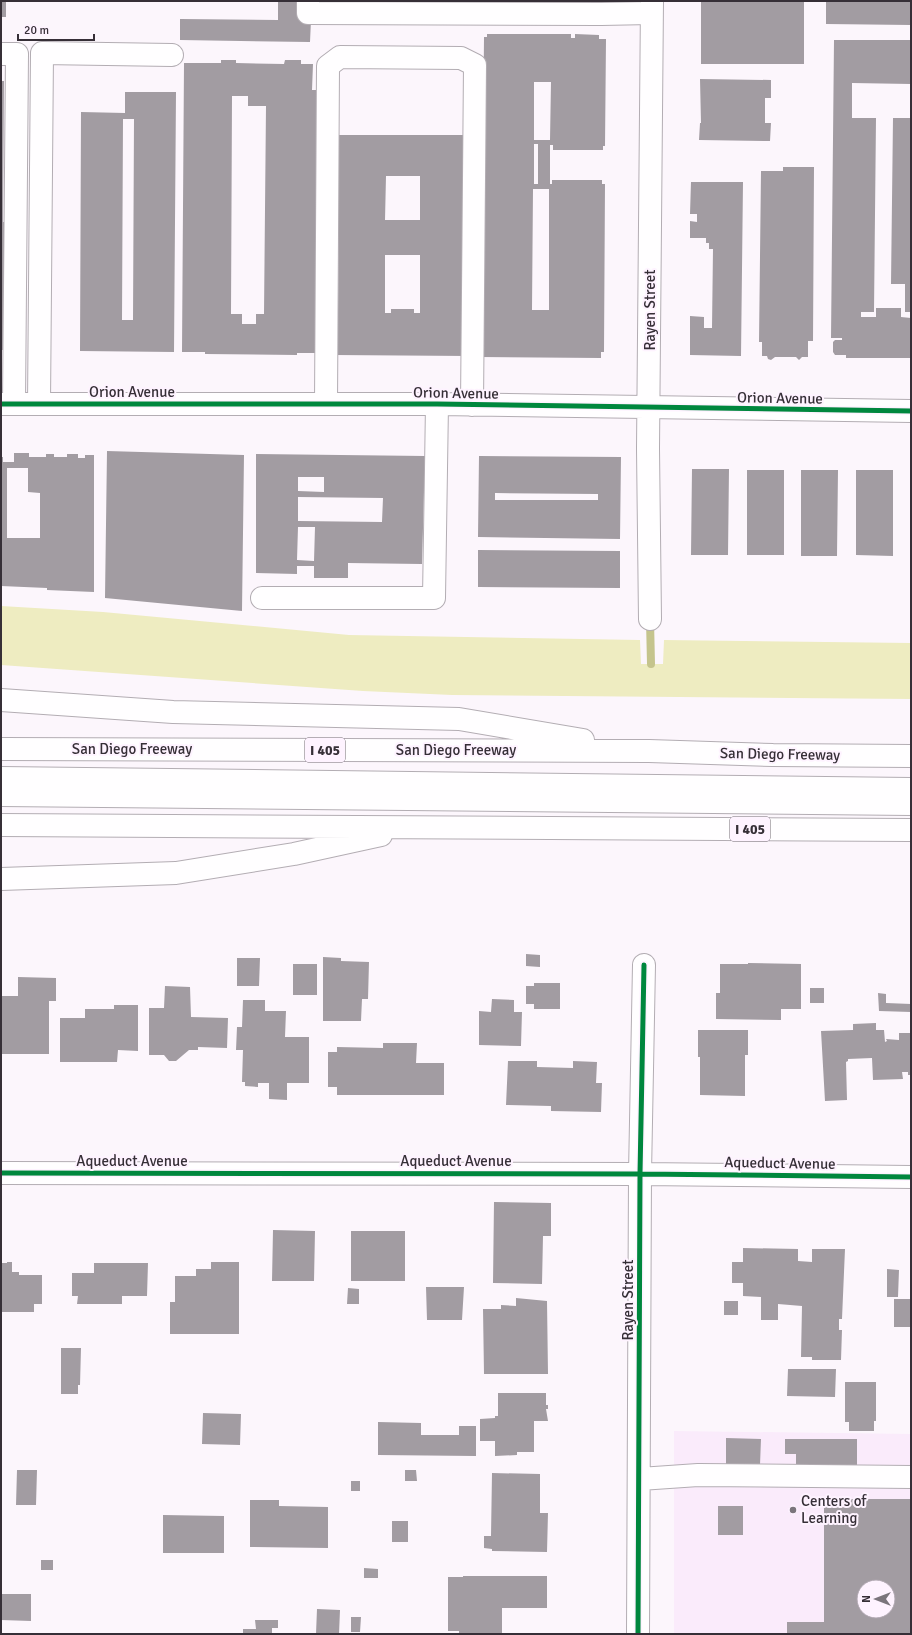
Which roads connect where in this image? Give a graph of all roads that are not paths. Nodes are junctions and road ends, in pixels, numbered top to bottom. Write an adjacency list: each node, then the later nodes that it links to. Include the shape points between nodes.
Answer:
1 (308, 1): 2 (main road, via 308,13 601,14)
2 (652, 7): 10 (main road, Rayen Street)
3 (1, 54): 5 (main road, via 17,54)
4 (172, 55): 6 (main road, via 42,53)
5 (8, 404): 6 (main road, Orion Avenue)
6 (39, 404): 7 (main road, Orion Avenue)
7 (326, 404): 8 (main road, Orion Avenue); 9 (main road, via 328,66 340,57 461,58 475,65)
8 (437, 404): 9 (main road, Orion Avenue); 12 (main road, via 434,598)
9 (472, 405): 10 (main road, Orion Avenue)
10 (649, 408): 11 (main road, Orion Avenue); 13 (main road, Rayen Street)
11 (911, 411)
12 (262, 598)
13 (650, 619)
14 (1, 700): 16 (main road, via 173,712 459,719)
15 (1, 749): 16 (main road, San Diego Freeway / I 405)
16 (649, 751): 17 (main road, San Diego Freeway / I 405)
17 (911, 756)
18 (1, 778): 19 (main road)
19 (911, 789)
20 (1, 795): 21 (main road)
21 (911, 804)
22 (1, 825): 23 (main road, I 405)
23 (422, 827): 24 (main road, I 405); 25 (main road, via 294,854 176,873)
24 (911, 830)
25 (1, 879)
26 (644, 966): 28 (main road, Rayen Street)
27 (1, 1173): 28 (main road, Aqueduct Avenue)
28 (640, 1174): 29 (main road, Aqueduct Avenue); 31 (main road, Rayen Street)
29 (911, 1177)
30 (911, 1477): 31 (main road, via 698,1474)
31 (640, 1479): 32 (main road, Rayen Street)
32 (638, 1634)

